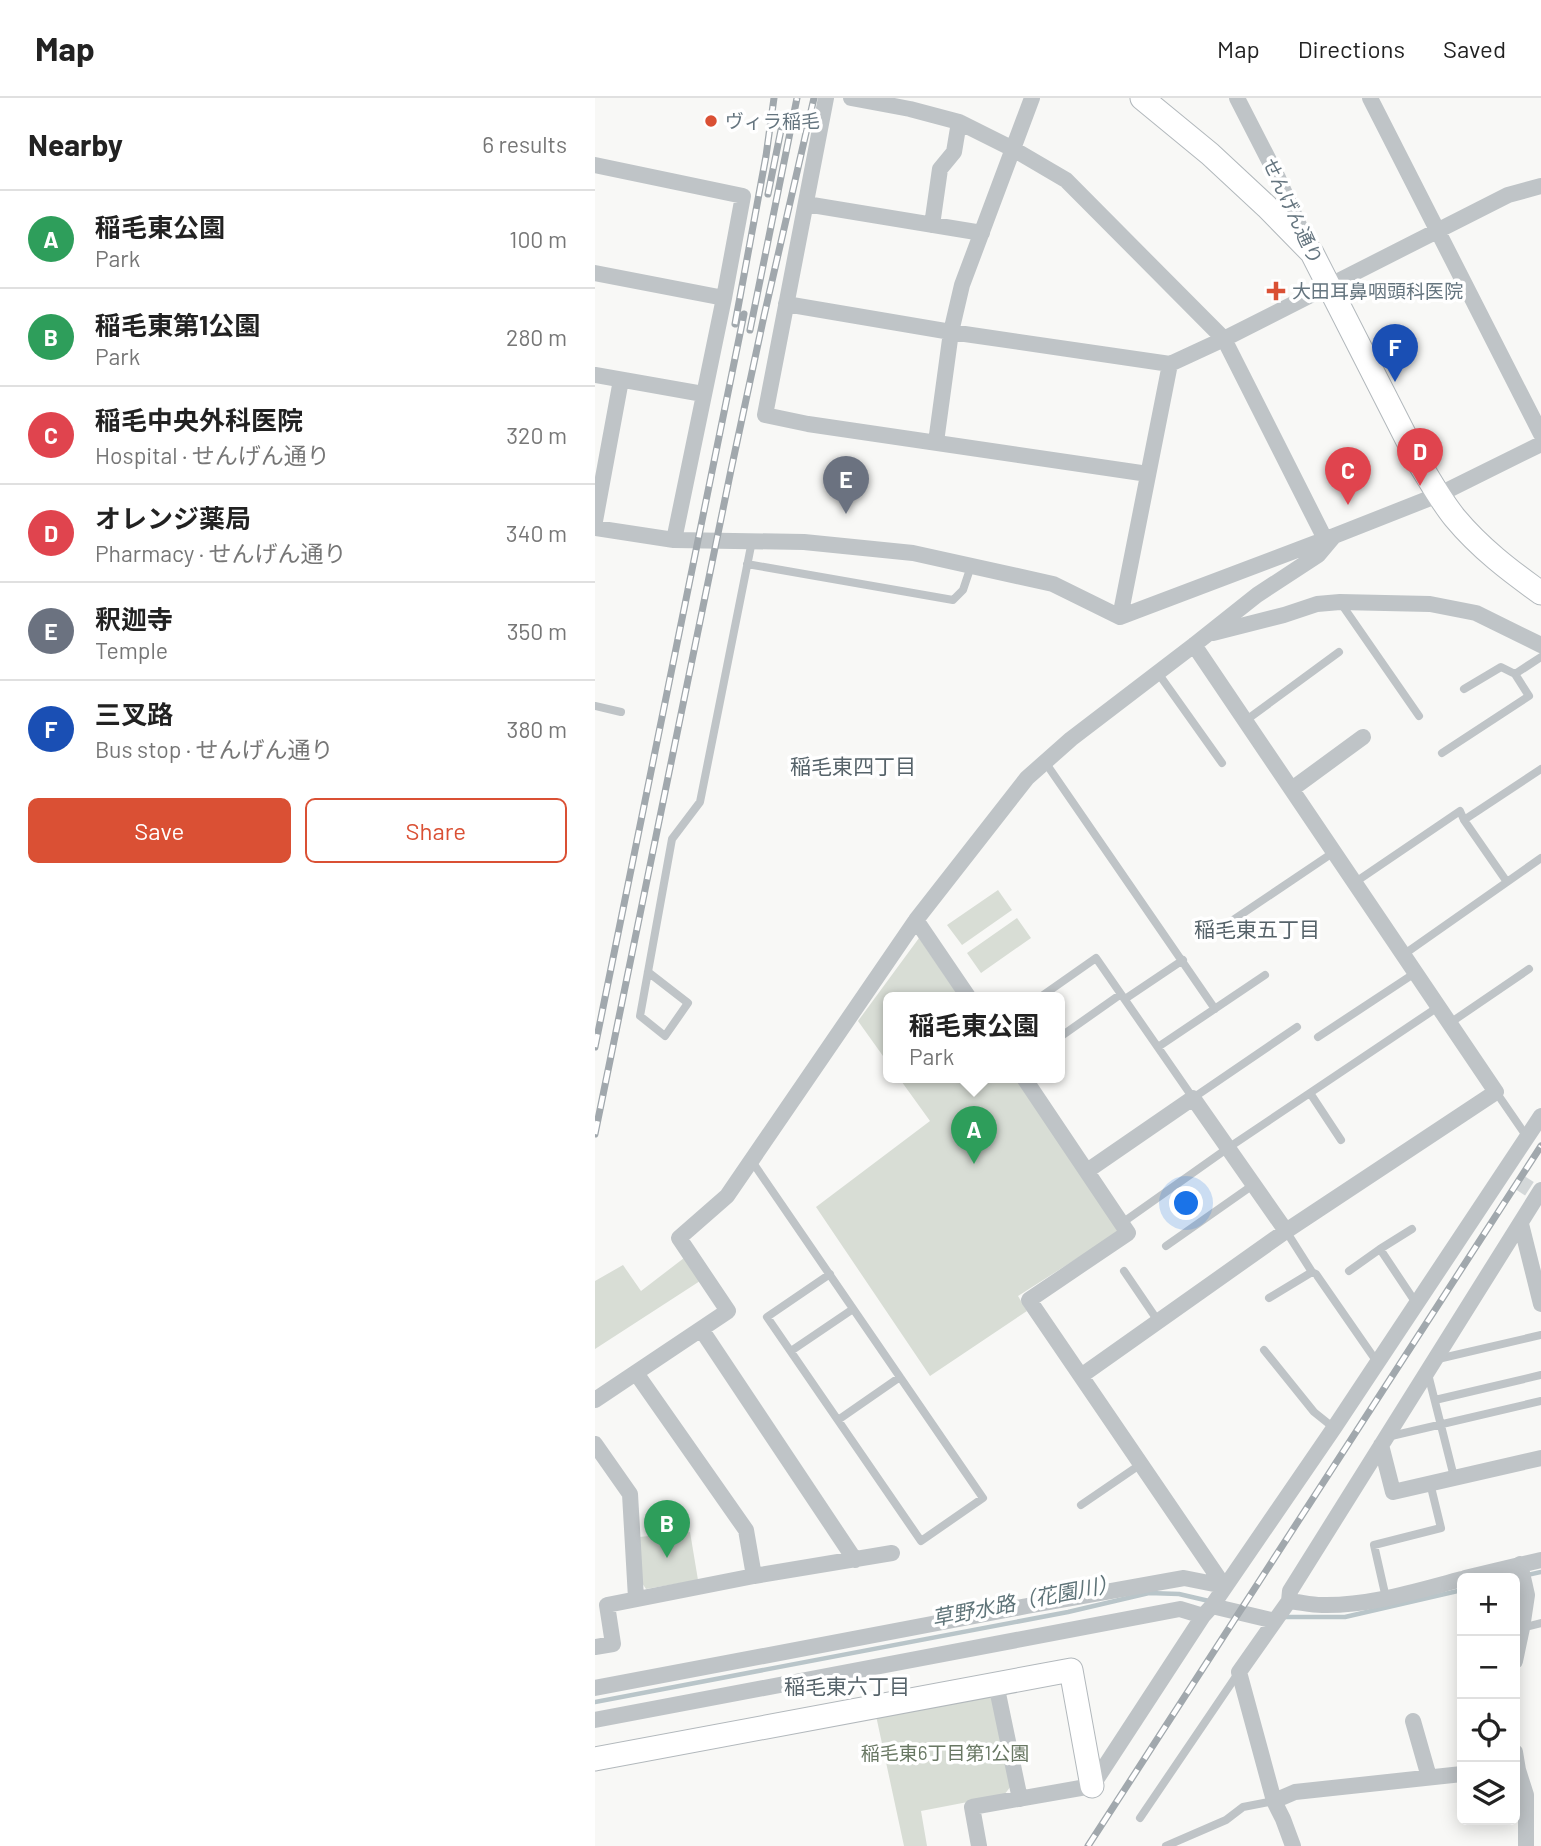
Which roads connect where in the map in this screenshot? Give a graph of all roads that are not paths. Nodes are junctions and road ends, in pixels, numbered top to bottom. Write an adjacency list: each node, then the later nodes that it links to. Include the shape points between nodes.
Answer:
1 (826, 98): 11 (street)
2 (851, 98): 7 (street)
3 (1032, 98): 8 (street)
4 (1142, 98): 15 (main road, via 1210,153)
5 (1237, 98): 15 (street, せんげん通り)
6 (1370, 98): 13 (street)
7 (959, 122): 8 (street); 12 (street, via 954,152 940,169)
8 (1013, 149): 14 (street); 21 (street, via 1066,180)
9 (595, 164): 18 (street, via 743,195)
10 (1541, 186): 13 (street, via 1508,195)
11 (806, 204): 12 (street); 19 (street)
12 (932, 225): 14 (street)
13 (1437, 230): 17 (street); 26 (street)
14 (982, 233): 20 (street, via 962,285)
15 (1312, 253): 17 (main road, せんげん通り)
16 (595, 273): 18 (street)
17 (1328, 285): 21 (street); 30 (main road, せんげん通り)
18 (724, 298): 25 (street)
19 (786, 304): 20 (street); 27 (street, via 765,415)
20 (951, 332): 22 (street); 27 (street)
21 (1224, 340): 22 (street); 33 (street)
22 (1170, 364): 29 (street)
23 (595, 375): 24 (street)
24 (621, 380): 25 (street); 31 (street)
25 (703, 394): 34 (street)
26 (1541, 434)
27 (936, 442): 29 (street)
28 (1541, 444): 30 (street)
29 (1148, 474): 40 (street)
30 (1438, 495): 33 (street); 38 (main road, せんげん通り, via 1498,561)
31 (595, 521)
32 (595, 528): 34 (street)
33 (1329, 537): 40 (street); 41 (street, via 1318,555 1257,594)
34 (674, 540): 35 (street)
35 (752, 541): 36 (lane); 37 (street, via 804,541 913,553)
36 (747, 564): 37 (lane, via 953,600 963,590); 68 (lane, via 700,802 672,839)
37 (971, 566): 40 (street, via 1053,583)
38 (1541, 593)
39 (1340, 602): 41 (street, via 1317,604); 42 (street, via 1430,604 1476,613); 50 (lane)
40 (1120, 617)
41 (1200, 640): 45 (street); 51 (street)
42 (1541, 645)
43 (1339, 652): 51 (lane)
44 (1541, 657): 46 (lane)
45 (1158, 673): 54 (street); 55 (lane)
46 (1515, 674): 47 (lane, via 1501,667); 53 (lane, via 1529,696)
47 (1464, 689)
48 (595, 706): 49 (lane)
49 (621, 712)
50 (1419, 716)
51 (1245, 720): 57 (street)
52 (1363, 737): 57 (street)
53 (1442, 752)
54 (1045, 762): 63 (street, via 1027,778); 66 (lane)
55 (1223, 763)
56 (1541, 769): 58 (lane)
57 (1291, 789): 59 (street)
58 (1464, 820): 61 (lane); 62 (lane, via 1460,811)
59 (1334, 852): 62 (street); 64 (lane)
60 (1541, 858): 61 (lane)
61 (1507, 881): 65 (lane)
62 (1355, 883): 65 (street)
63 (916, 920): 71 (street); 89 (street)
64 (1233, 920)
65 (1403, 955): 69 (street)
66 (1182, 960): 73 (lane); 75 (lane)
67 (1529, 969): 76 (lane)
68 (648, 972): 68 (lane, via 640,1016 665,1036 688,1003)
69 (1415, 973): 74 (street); 79 (lane)
70 (1265, 975): 75 (lane)
71 (965, 992)
72 (1048, 992): 73 (lane, via 1096,958)
73 (1123, 996): 78 (lane); 80 (lane)
74 (1439, 1007): 76 (street); 83 (lane)
75 (1215, 1009): 80 (lane)
76 (1450, 1023): 82 (street)
77 (1297, 1027): 84 (lane)
78 (1065, 1034)
79 (1318, 1037)
80 (1158, 1047): 84 (lane)
81 (1027, 1083): 90 (street)
82 (1496, 1092): 86 (lane); 96 (street)
83 (1310, 1093): 87 (lane); 88 (lane)
84 (1193, 1098): 88 (street); 90 (street)
85 (1541, 1115): 86 (street)
86 (1527, 1137): 104 (street, via 1510,1177)
87 (1341, 1140)
88 (1228, 1148): 91 (street); 93 (lane)
89 (751, 1160): 102 (lane); 108 (street, via 727,1196 679,1238 728,1311)
90 (1087, 1171): 93 (street)
91 (1253, 1185): 96 (street); 97 (lane)
92 (1537, 1191): 94 (street)
93 (1122, 1223): 115 (street, via 1128,1233 1029,1300)
94 (1521, 1223): 105 (street); 113 (street)
95 (1412, 1229): 98 (lane)
96 (1286, 1231): 101 (lane); 107 (street)
97 (1166, 1246)
98 (1380, 1249): 100 (lane); 104 (lane)
99 (1124, 1271): 107 (lane)
100 (1349, 1271)
101 (1311, 1272): 103 (lane); 112 (lane)
102 (830, 1275): 106 (lane); 111 (lane, via 767,1317)
103 (1269, 1298)
104 (1416, 1303): 112 (street)
105 (1541, 1304)
106 (853, 1309): 111 (lane); 117 (lane)
107 (1158, 1321): 115 (street)
108 (701, 1329): 114 (street); 132 (street)
109 (1541, 1335): 113 (lane)
110 (1264, 1350): 123 (lane, via 1314,1412)
111 (791, 1351): 121 (lane)
112 (1377, 1362): 123 (street)
113 (1431, 1365): 119 (lane); 124 (street)
114 (636, 1373): 118 (street); 136 (street, via 746,1530)
115 (1081, 1376): 127 (street)
116 (1541, 1376): 119 (lane)
117 (900, 1377): 121 (lane); 121 (lane, via 983,1498 921,1541)
118 (595, 1400)
119 (1434, 1400): 122 (lane)
120 (1541, 1401): 122 (lane)
121 (838, 1420)
122 (1441, 1424): 124 (lane); 128 (lane)
123 (1334, 1427): 138 (street)
124 (1383, 1441): 129 (street, via 1393,1492); 141 (street, via 1290,1591)
125 (595, 1444): 139 (street, via 630,1494)
126 (1541, 1458): 128 (street)
127 (1141, 1464): 130 (lane); 138 (street)
128 (1454, 1477): 129 (street)
129 (1430, 1483): 140 (lane, via 1440,1528 1374,1545)
130 (1081, 1505)
131 (893, 1553): 132 (street)
132 (855, 1560): 136 (street)
133 (1541, 1560): 134 (street)
134 (1520, 1564): 135 (street); 145 (street, via 1527,1595)
135 (1486, 1573)
136 (754, 1576): 139 (street)
137 (1457, 1581): 140 (street)
138 (1224, 1586): 142 (street); 150 (street, via 1184,1578)
139 (636, 1598): 147 (street, via 607,1605 613,1644)
140 (1386, 1598): 141 (street, via 1321,1605)
141 (1289, 1601): 143 (street)
142 (1207, 1611): 143 (street); 151 (street, via 1179,1609); 157 (street)
143 (1275, 1621): 148 (street)
144 (1541, 1623): 145 (lane)
145 (1522, 1628): 146 (street)
146 (1520, 1637)
147 (595, 1647)
148 (1239, 1672): 159 (street); 160 (lane)
149 (996, 1684): 153 (main road); 157 (main road, via 1071,1670); 158 (street)
150 (595, 1688)
151 (595, 1720)
152 (1413, 1721): 155 (street)
153 (595, 1759)
154 (1457, 1774): 155 (street)
155 (1429, 1777): 159 (street, via 1295,1792)
156 (1520, 1780): 164 (street, via 1526,1795)
157 (1092, 1786): 158 (street)
158 (1020, 1798): 161 (street, via 972,1807)
159 (1273, 1801): 162 (lane, via 1243,1807); 163 (street)
160 (1140, 1818)
161 (979, 1846)
162 (1166, 1846)
163 (1293, 1846)
164 (1527, 1846)

